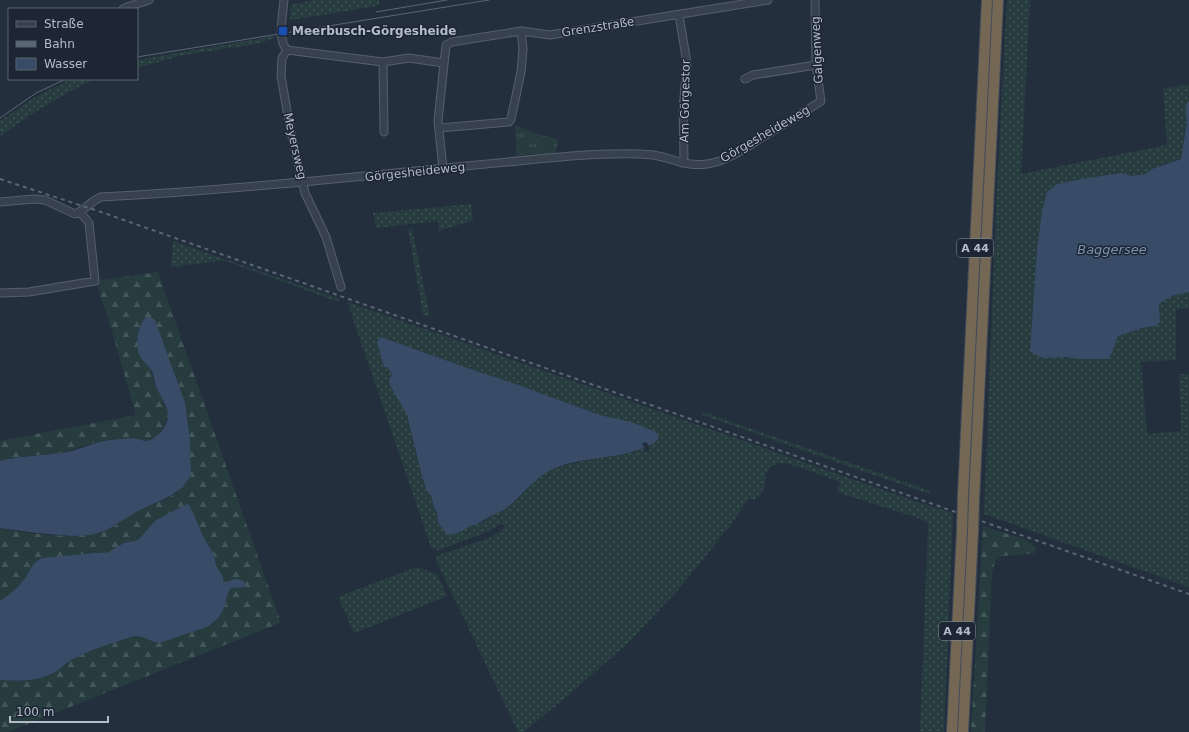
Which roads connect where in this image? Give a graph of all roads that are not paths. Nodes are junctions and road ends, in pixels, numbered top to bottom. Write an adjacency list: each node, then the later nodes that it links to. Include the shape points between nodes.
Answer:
1 (149, 0): 7 (street)
2 (284, 0): 10 (street, via 281,40)
3 (768, 0): 8 (street, Grenzstraße)
4 (816, 0): 13 (street, Galgenweg)
5 (987, 0): 25 (highway, A 44, bridge)
6 (998, 0): 26 (highway, A 44, bridge)
7 (125, 8)
8 (679, 14): 9 (street, Grenzstraße, via 550,35); 18 (street, Am Görgestor, via 687,62)
9 (521, 31): 12 (street, Grenzstraße, via 452,42 446,45); 16 (street, via 521,72 509,122)
10 (287, 50): 11 (street); 20 (street, Meyersweg, via 282,58 281,76)
11 (383, 62): 12 (street, via 409,58); 17 (street)
12 (444, 63): 16 (street)
13 (816, 65): 14 (street, via 753,75); 15 (street, Galgenweg)
14 (745, 79)
15 (821, 101): 18 (street, Görgesheideweg, via 729,157 706,164)
16 (439, 128): 19 (street)
17 (384, 132)
18 (682, 163): 19 (street, Görgesheideweg, via 654,156 592,155)
19 (443, 169): 20 (street, Görgesheideweg)
20 (303, 182): 22 (street, Görgesheideweg, via 188,193 101,197); 23 (street, Meyersweg, via 305,193 326,237)
21 (0, 202): 22 (street, via 44,200 71,213)
22 (80, 212): 24 (street, via 89,223 95,281 29,292)
23 (341, 287)
24 (0, 293)
25 (952, 732)
26 (963, 732)

